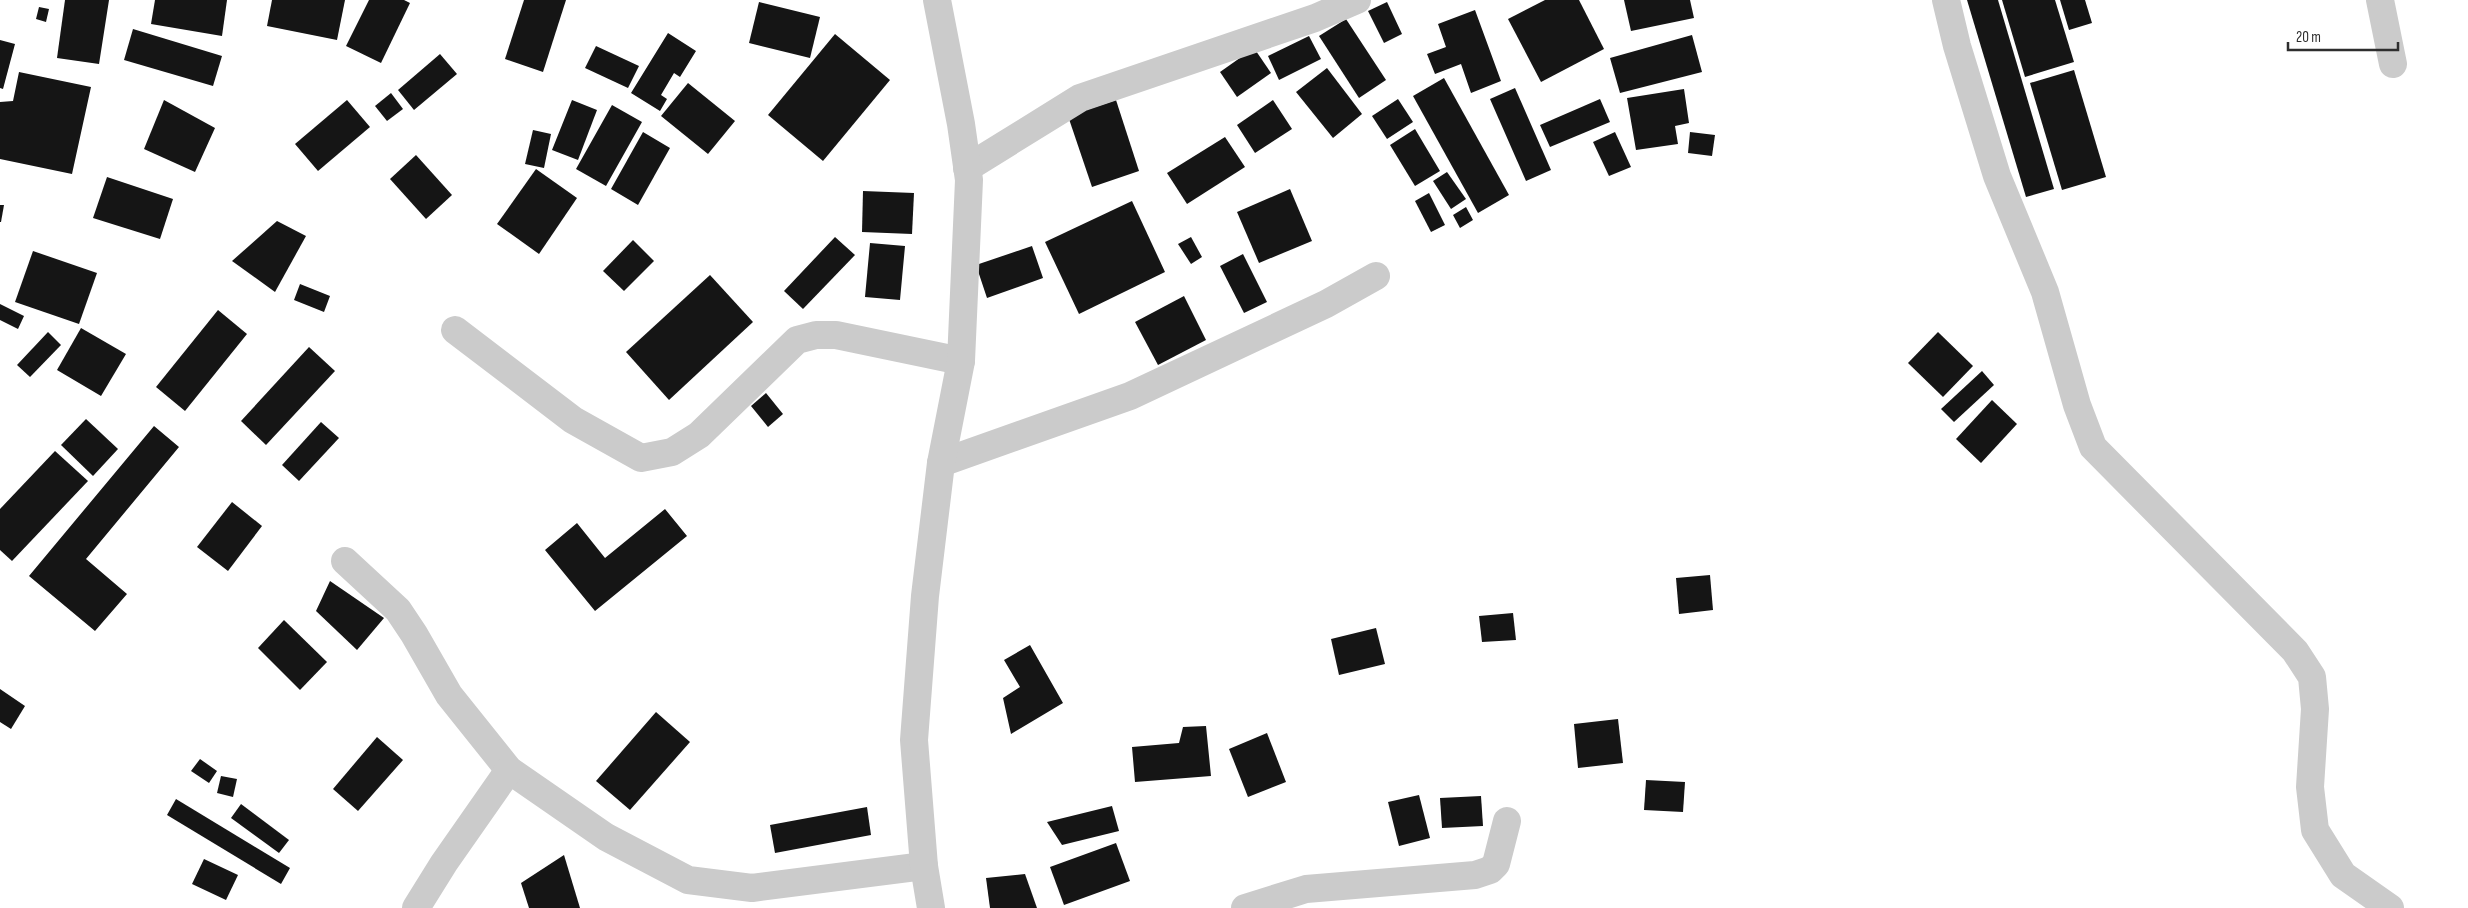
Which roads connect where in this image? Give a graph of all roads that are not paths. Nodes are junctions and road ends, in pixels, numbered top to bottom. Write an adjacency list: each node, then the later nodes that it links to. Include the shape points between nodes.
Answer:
1 (937, 0): 6 (street)
2 (1357, 0): 6 (street, via 1315,18 1080,98)
3 (1946, 0): 18 (street, via 1997,176 2045,292 2076,405 2093,447 2295,651 2308,671 2312,678 2315,709 2310,787 2315,830 2343,875)
4 (2380, 0): 5 (street)
5 (2393, 64)
6 (967, 168): 9 (street)
7 (1376, 276): 10 (street, via 1326,304 1130,396)
8 (456, 330): 9 (street, via 573,420 641,458 672,452 699,435 797,340 816,335 836,335)
9 (961, 361): 10 (street)
10 (941, 463): 14 (street, via 925,596 914,740)
11 (345, 561): 12 (street, via 398,610 449,695)
12 (509, 770): 14 (street, via 606,837 688,880 752,888); 15 (street)
13 (1507, 821): 17 (street, via 1496,864 1475,875 1306,889)
14 (924, 866): 16 (street)
15 (416, 908)
16 (931, 908)
17 (1245, 908)
18 (2390, 908)

